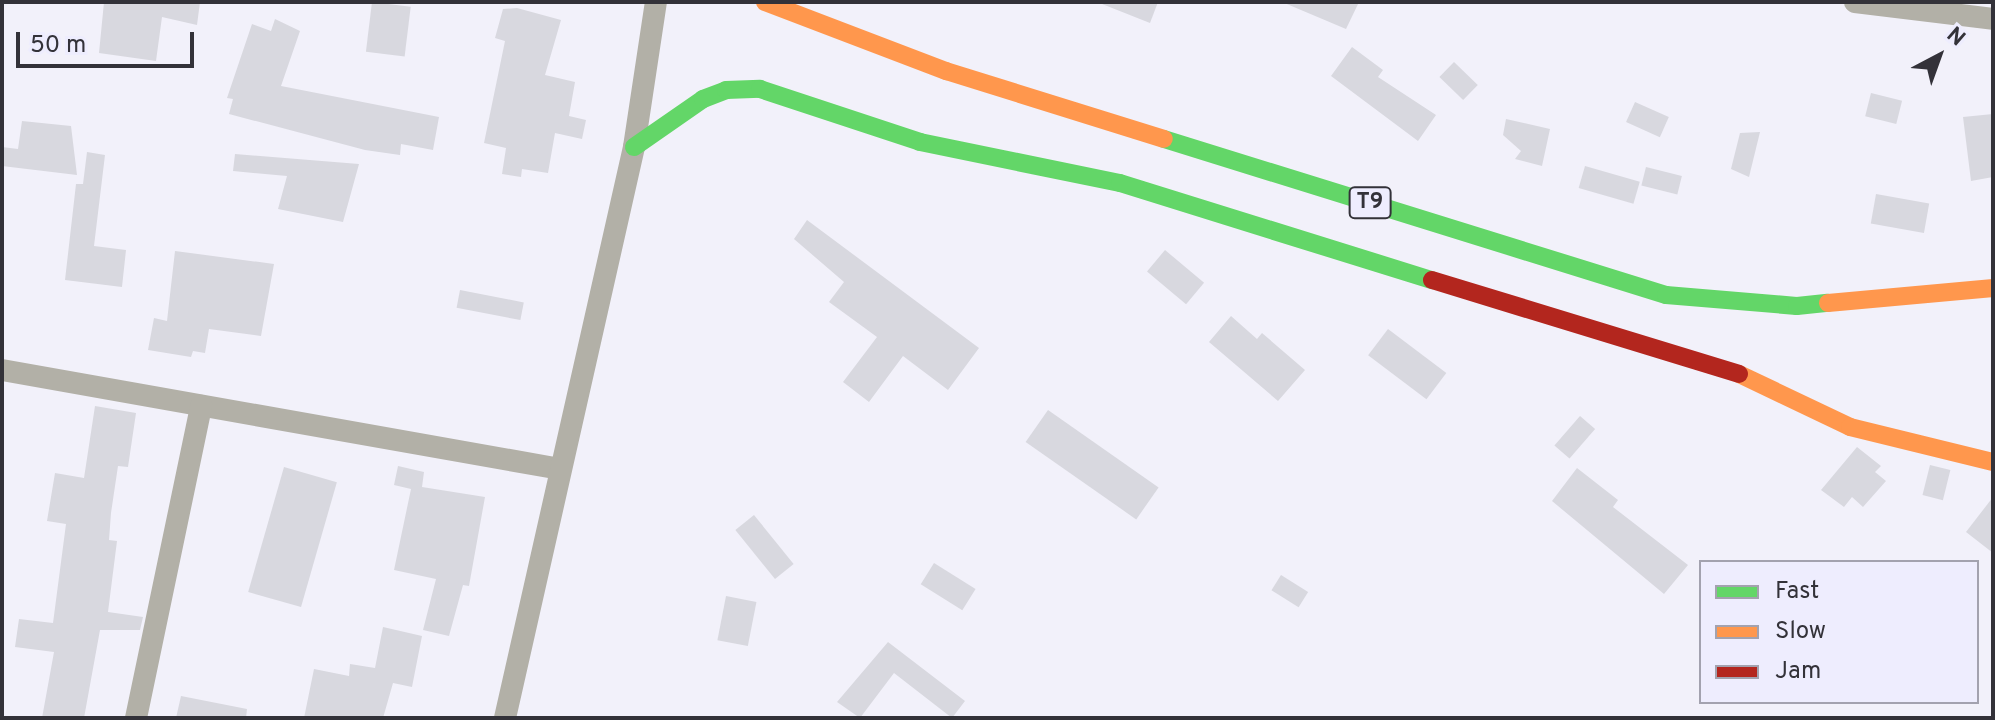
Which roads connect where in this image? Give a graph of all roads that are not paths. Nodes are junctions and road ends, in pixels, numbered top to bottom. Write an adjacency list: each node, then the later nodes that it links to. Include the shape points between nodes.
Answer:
1 (656, 2): 5 (street)
2 (765, 2): 6 (main road, T9, via 946,71 1666,295 1797,306)
3 (1855, 2): 4 (street)
4 (1993, 19)
5 (634, 147): 9 (main road, via 703,99 726,90 760,89 920,142 1120,183 1738,374 1850,427); 10 (street)
6 (1993, 288)
7 (2, 370): 8 (street)
8 (201, 406): 10 (street); 11 (street)
9 (1993, 462)
10 (560, 469): 12 (street)
11 (136, 718)
12 (505, 718)

